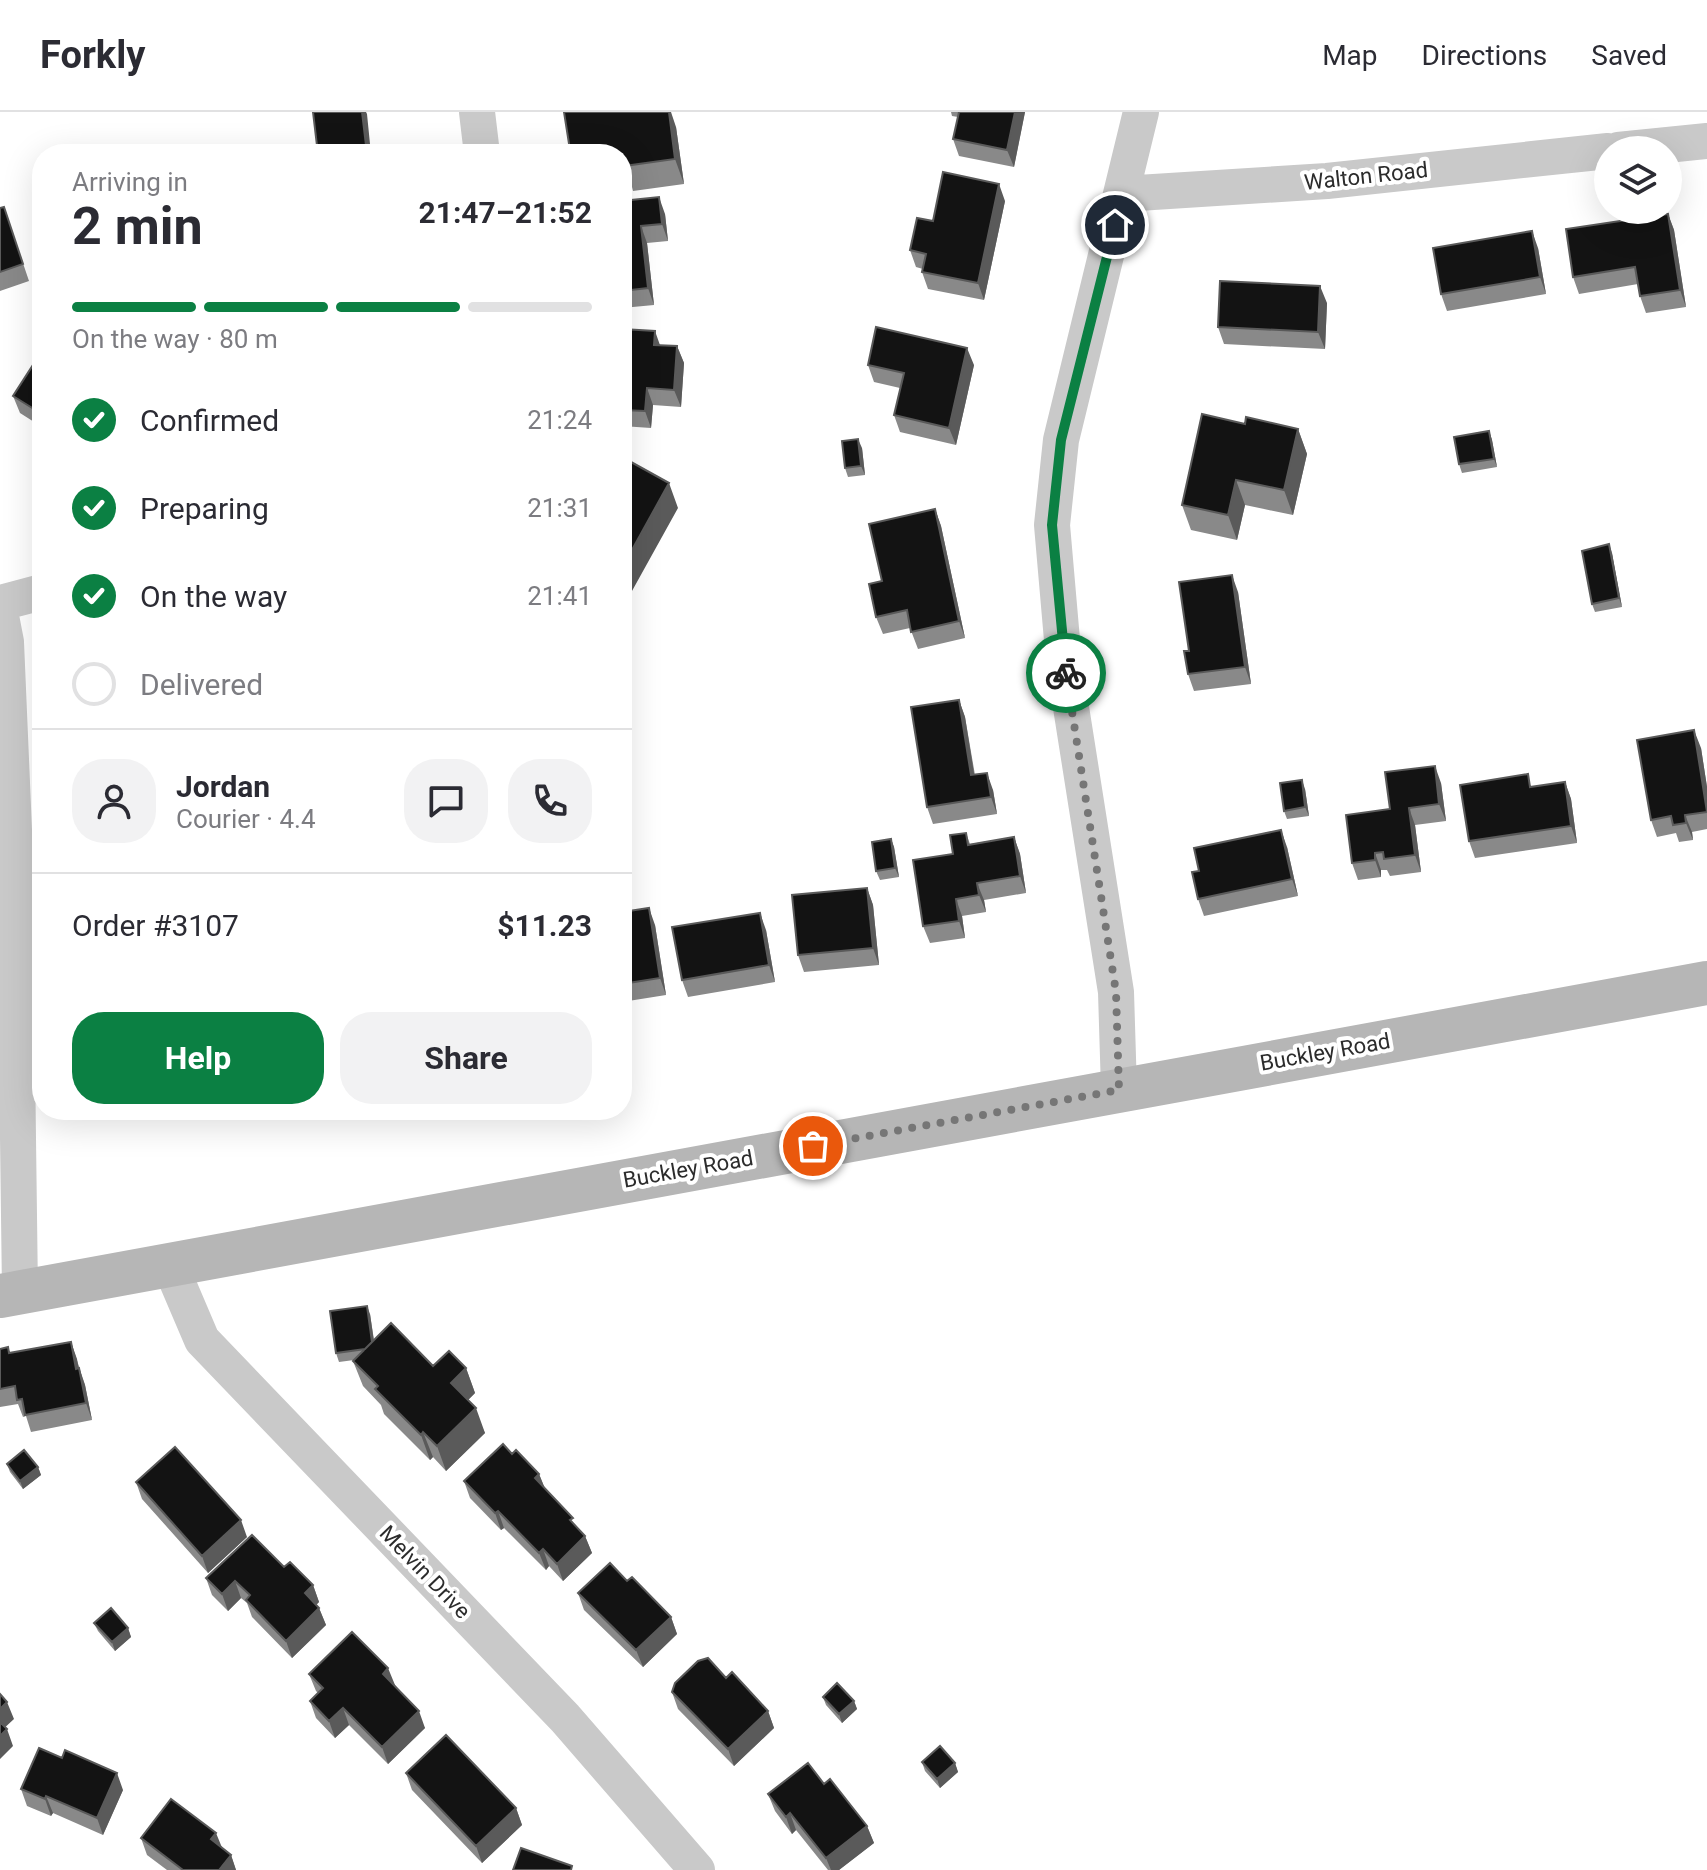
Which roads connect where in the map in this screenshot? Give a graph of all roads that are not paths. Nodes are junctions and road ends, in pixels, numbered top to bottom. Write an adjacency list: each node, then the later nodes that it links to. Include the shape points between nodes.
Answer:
1 (477, 112): 4 (street)
2 (1141, 112): 7 (street)
3 (1707, 141): 5 (street)
4 (481, 144)
5 (1682, 144)
6 (1594, 152): 7 (street, Walton Road, via 1327,181)
7 (1122, 194): 12 (street, via 1061,440 1052,525 1064,663 1116,992)
8 (32, 595): 9 (street)
9 (0, 603)
10 (0, 611): 14 (street, via 6,642 14,830)
11 (1707, 983): 12 (street, Buckley Road)
12 (1119, 1090): 13 (street, Buckley Road)
13 (170, 1265): 14 (street, Buckley Road); 15 (street, Melvin Drive, via 202,1340 565,1718)
14 (10, 1294)
15 (697, 1870)

